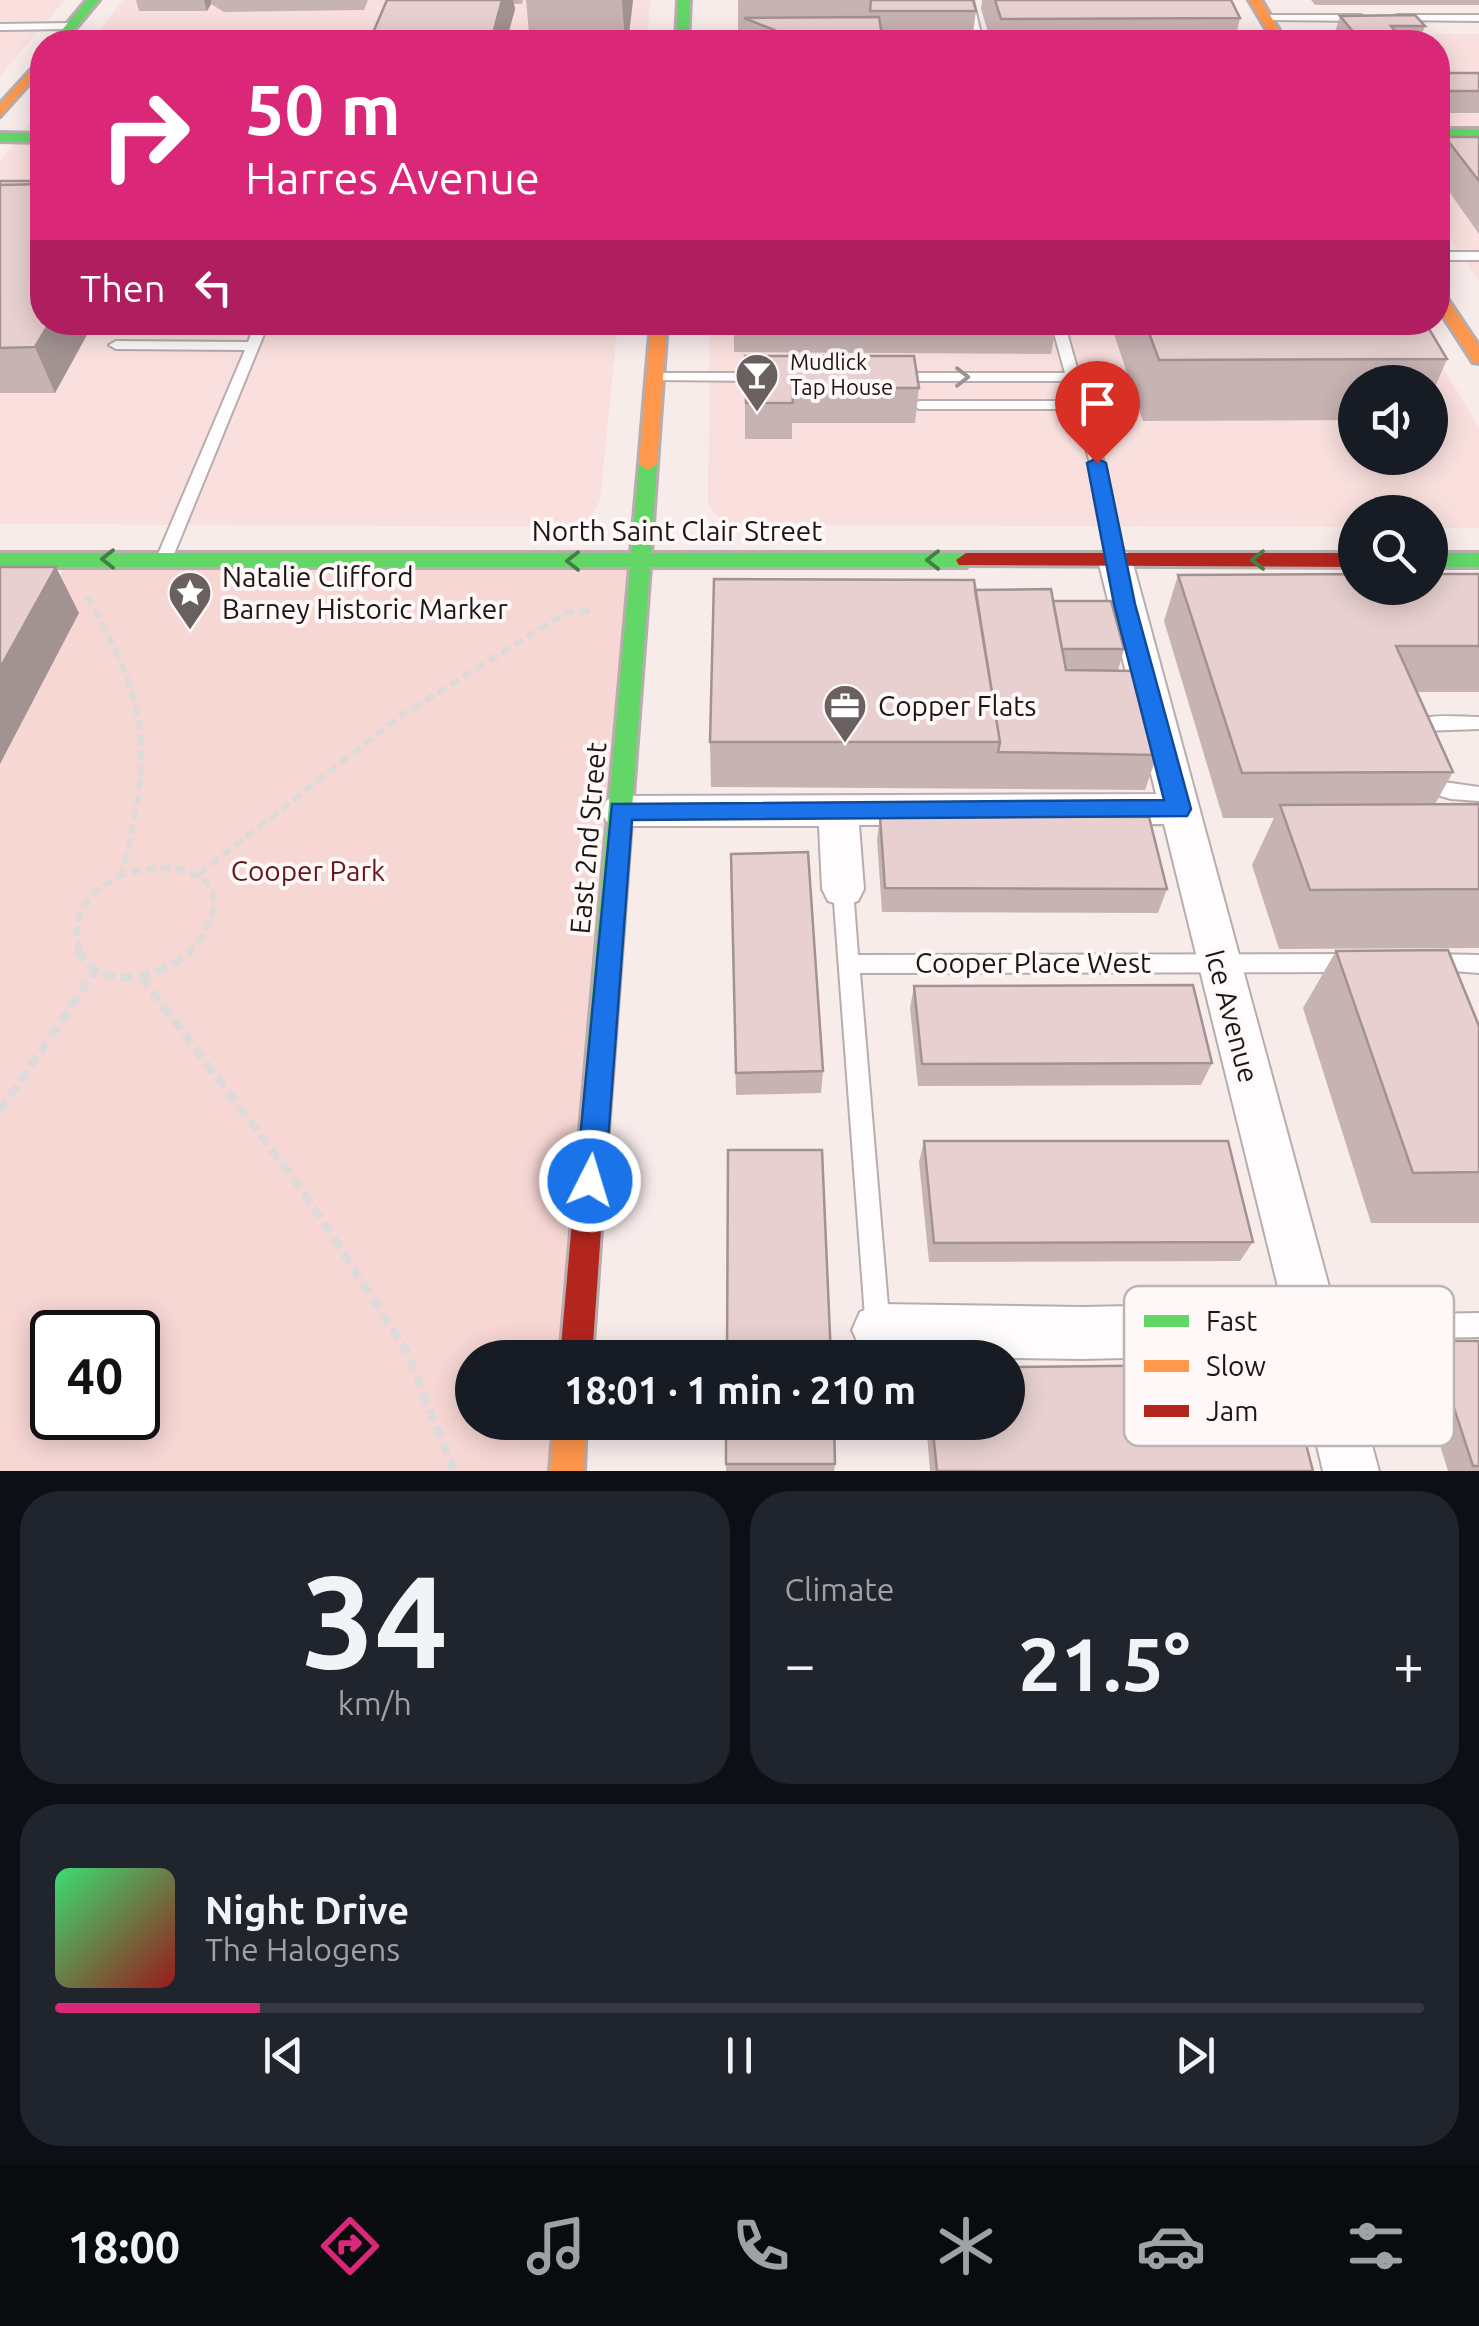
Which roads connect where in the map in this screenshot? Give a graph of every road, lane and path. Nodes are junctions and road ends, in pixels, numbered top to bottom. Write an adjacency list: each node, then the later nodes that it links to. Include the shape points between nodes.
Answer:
1 (93, 0): 10 (main road)
2 (684, 0): 11 (main road)
3 (968, 0): 12 (lane)
4 (1260, 9): 5 (lane)
5 (1365, 18)
6 (1384, 18): 7 (lane)
7 (1479, 18)
8 (0, 27): 9 (lane)
9 (30, 30)
10 (68, 30)
11 (683, 30)
12 (976, 30)
13 (30, 81): 14 (main road)
14 (0, 112)
15 (1450, 133): 16 (main road)
16 (1479, 133)
17 (0, 138): 18 (main road)
18 (30, 138)
19 (1450, 256): 20 (lane)
20 (1479, 256)
21 (1450, 314): 27 (main road)
22 (258, 335): 26 (lane)
23 (657, 335): 31 (main road, East 2nd Street)
24 (1060, 335): 28 (lane)
25 (116, 346): 26 (lane)
26 (253, 346): 35 (lane)
27 (1479, 358)
28 (1072, 376): 30 (lane, one-way to 28); 33 (lane)
29 (794, 377): 31 (lane)
30 (873, 377)
31 (654, 378): 41 (main road, East 2nd Street)
32 (919, 404): 33 (lane)
33 (1080, 405): 37 (lane)
34 (68, 559): 35 (main road, North Saint Clair Street, one-way to 34); 36 (main road, North Saint Clair Street); 49 (path, via 128,672 144,743 138,813)
35 (164, 559): 41 (main road, North Saint Clair Street, one-way to 35)
36 (0, 560)
37 (1115, 560): 38 (main road, North Saint Clair Street, one-way to 37); 41 (main road, North Saint Clair Street, one-way to 41); 45 (street, Ice Avenue)
38 (1338, 560)
39 (1448, 560): 40 (main road)
40 (1479, 560)
41 (640, 561): 42 (main road, East 2nd Street)
42 (636, 610): 47 (main road, East 2nd Street); 48 (path, via 567,612 430,695)
43 (1479, 724): 44 (lane, via 1419,725 1406,732 1430,786)
44 (1479, 794)
45 (1179, 809): 46 (street); 51 (street, Ice Avenue)
46 (838, 810): 47 (street); 50 (street)
47 (620, 811): 63 (main road, East 2nd Street)
48 (198, 874): 49 (path, via 163,865); 57 (path, via 211,887 214,922 186,957)
49 (122, 876): 56 (path, via 101,888 77,924 81,959)
50 (843, 889): 54 (lane)
51 (1218, 962): 52 (lane, Cooper Place West); 54 (lane, Cooper Place West); 59 (street, Ice Avenue)
52 (1367, 963)
53 (1404, 963): 55 (lane)
54 (848, 964): 64 (lane)
55 (1479, 964)
56 (96, 972): 57 (path); 58 (path)
57 (141, 977): 68 (path, via 305,1194 406,1350)
58 (0, 1111)
59 (1304, 1286)
60 (1454, 1325): 61 (lane)
61 (1479, 1325)
62 (1124, 1332): 65 (street)
63 (577, 1340)
64 (877, 1340)
65 (952, 1340)
66 (569, 1440): 69 (main road)
67 (1345, 1446): 70 (street, Ice Avenue)
68 (454, 1471)
69 (566, 1471)
70 (1351, 1471)

